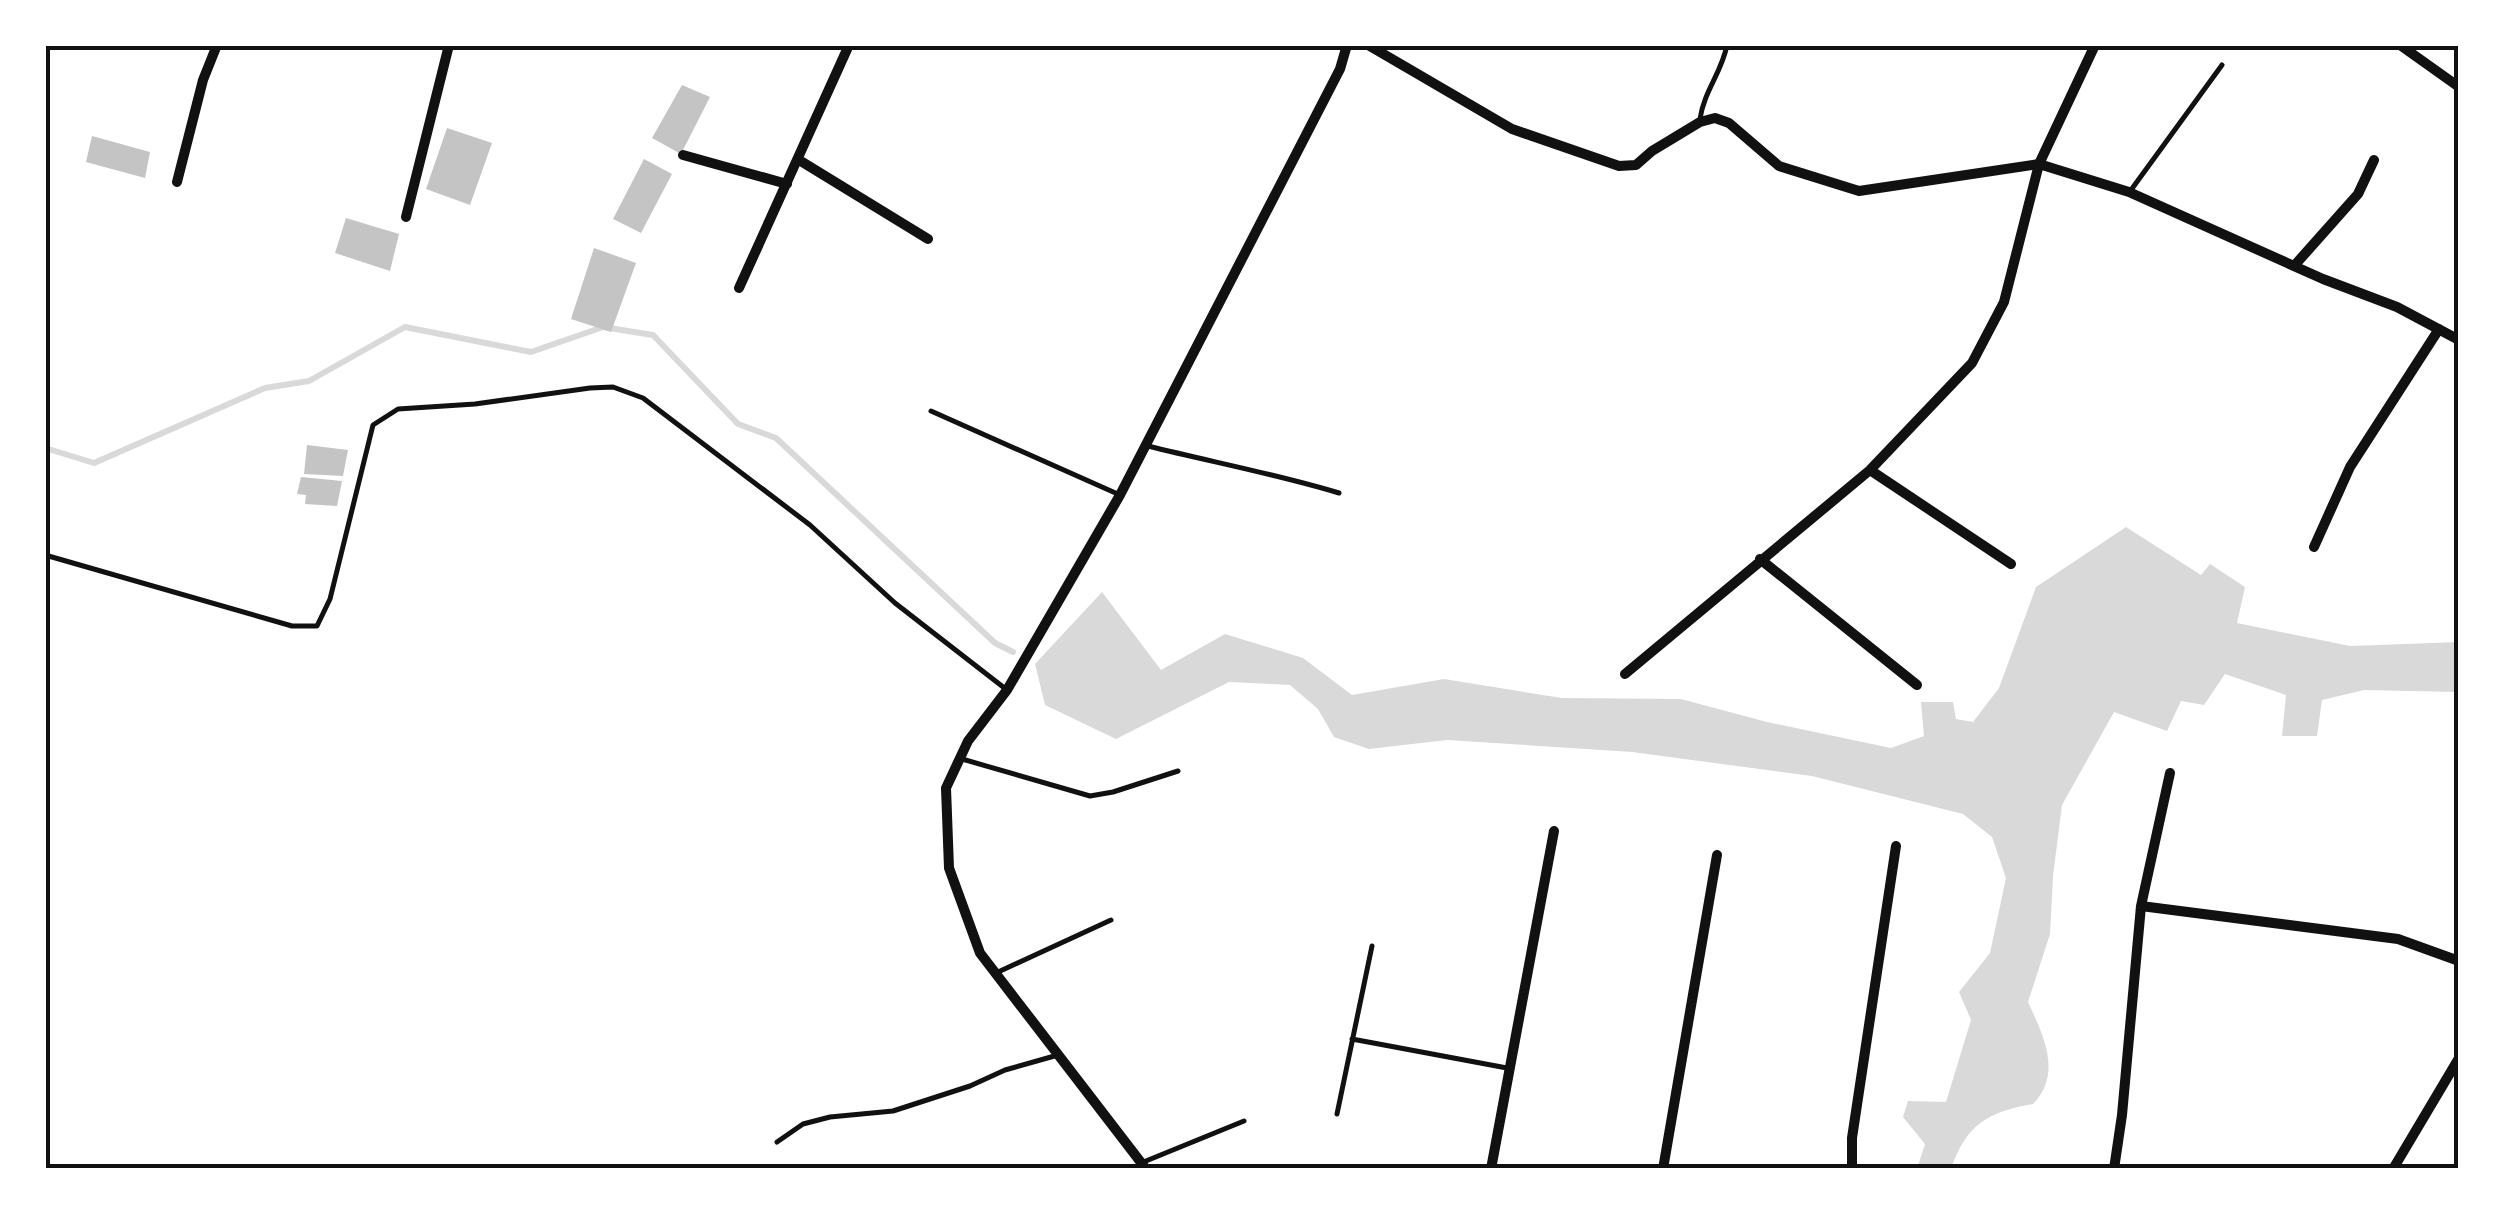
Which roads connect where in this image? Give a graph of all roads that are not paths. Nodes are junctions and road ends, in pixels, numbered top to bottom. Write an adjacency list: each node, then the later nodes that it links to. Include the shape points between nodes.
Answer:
1 (218, 45): 16 (street, via 202,80)
2 (449, 45): 19 (street)
3 (849, 45): 13 (street)
4 (1347, 45): 26 (street)
5 (1368, 45): 11 (street, via 1512,129 1619,166 1636,165)
6 (1727, 45): 11 (lane, via 1703,98)
7 (2094, 45): 15 (street)
8 (2400, 45): 10 (street)
9 (2222, 65): 18 (lane)
10 (2459, 87)
11 (1700, 122): 15 (street, via 1729,123 1779,166 1859,191)
12 (683, 155): 17 (street)
13 (799, 160): 17 (street); 20 (street)
14 (2374, 160): 21 (street, via 2358,194)
15 (2040, 164): 18 (street); 27 (street, via 2004,302 1972,363)
16 (176, 182)
17 (787, 184): 22 (street)
18 (2129, 192): 21 (street)
19 (406, 217)
20 (928, 240)
21 (2294, 266): 23 (street)
22 (739, 288)
23 (2439, 330): 24 (street); 30 (street, via 2350,466)
24 (2459, 340)
25 (932, 411): 29 (lane)
26 (1145, 446): 28 (lane); 29 (street)
27 (1870, 470): 32 (street); 33 (street)
28 (1339, 494)
29 (1120, 495): 36 (street)
30 (2314, 547)
31 (45, 555): 36 (lane, via 292,626 316,626 330,599 373,425 398,409 613,387 642,398 810,525 895,603)
32 (1760, 559): 34 (street); 35 (street)
33 (2011, 564)
34 (1625, 674)
35 (1918, 685)
36 (1007, 690): 37 (street)
37 (960, 758): 38 (lane, via 1090,796); 47 (street, via 946,788 949,868 980,954)
38 (1178, 771)
39 (2170, 772): 43 (street)
40 (1554, 831): 51 (street)
41 (1896, 846): 58 (street)
42 (1718, 855): 57 (street)
43 (2141, 906): 46 (street, via 2398,939); 59 (street)
44 (1111, 920): 47 (lane)
45 (1372, 946): 48 (lane)
46 (2459, 961)
47 (996, 974): 49 (street)
48 (1352, 1039): 51 (lane); 52 (lane)
49 (1058, 1055): 54 (lane, via 894,1111 802,1124); 55 (street)
50 (2459, 1058): 60 (street)
51 (1510, 1068): 56 (street)
52 (1338, 1114)
53 (1244, 1121): 55 (lane)
54 (777, 1142)
55 (1143, 1166)
56 (1491, 1169)
57 (1662, 1169)
58 (1852, 1169)
59 (2114, 1169)
60 (2394, 1169)

